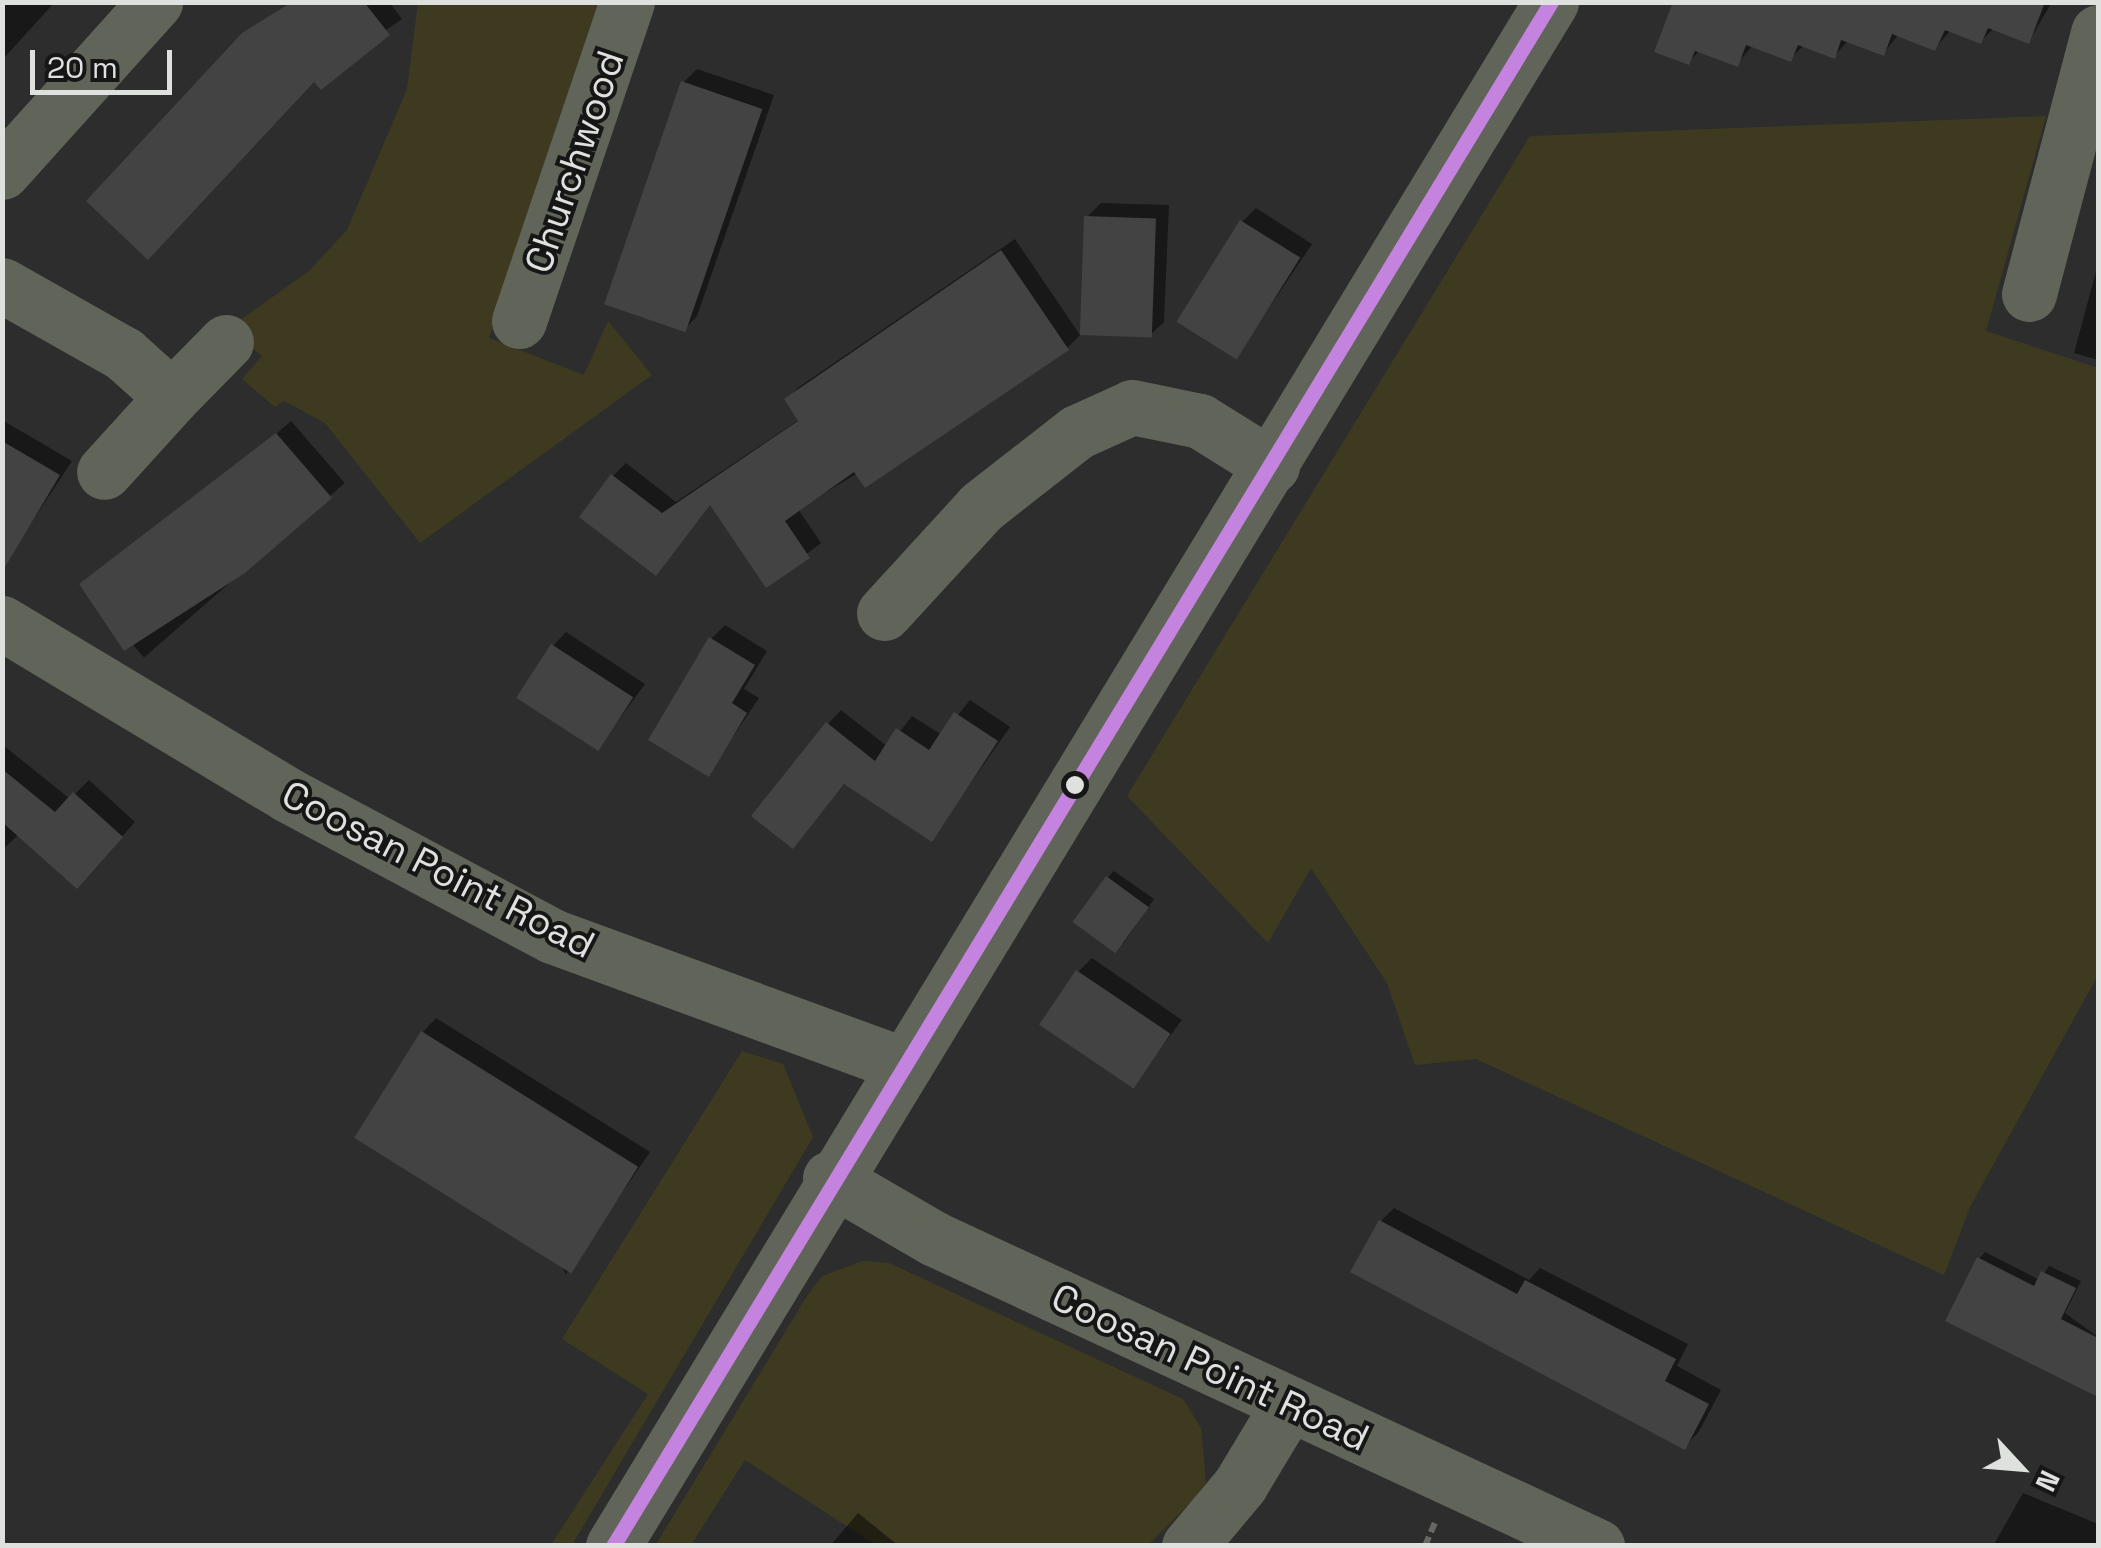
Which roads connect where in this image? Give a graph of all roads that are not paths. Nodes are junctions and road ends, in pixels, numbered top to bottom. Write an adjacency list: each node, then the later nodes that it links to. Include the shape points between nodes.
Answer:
1 (155, 2): 5 (street)
2 (627, 2): 8 (street, Churchwood)
3 (1551, 2): 11 (street)
4 (2098, 32): 7 (street)
5 (2, 172)
6 (2, 285): 10 (street, via 124,354)
7 (2029, 294)
8 (520, 321)
9 (226, 342): 10 (street)
10 (172, 397): 12 (street)
11 (1272, 466): 13 (street, via 1200,421 1132,407 1077,432 981,508); 15 (street)
12 (104, 472)
13 (884, 613)
14 (2, 623): 15 (street, Coosan Point Road, via 288,795 552,936)
15 (899, 1063): 16 (street)
16 (830, 1178): 17 (street, Coosan Point Road, via 935,1239); 18 (street)
17 (1288, 1405): 19 (street, via 1240,1486); 20 (street, Coosan Point Road)
18 (613, 1546)
19 (1189, 1546)
20 (1596, 1546)

